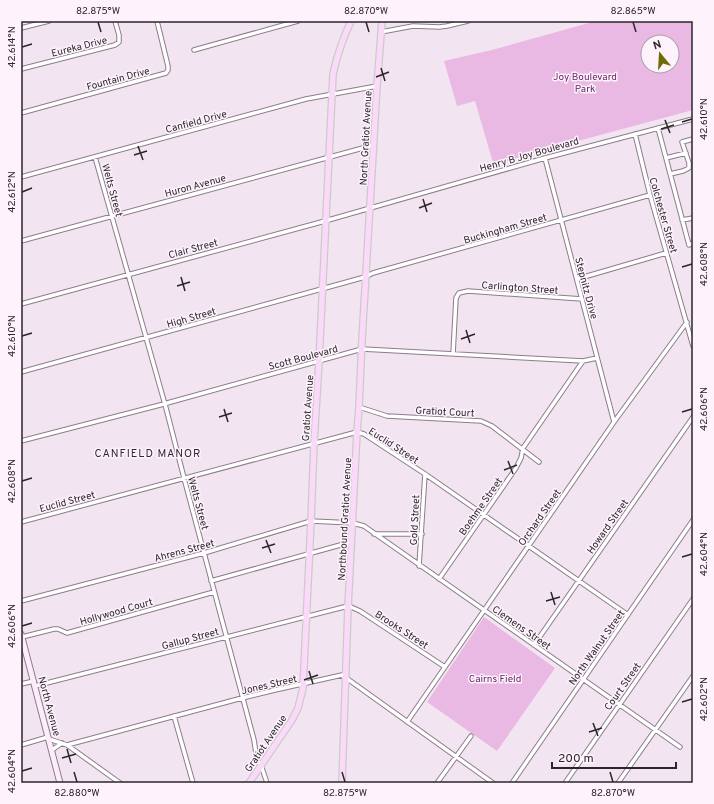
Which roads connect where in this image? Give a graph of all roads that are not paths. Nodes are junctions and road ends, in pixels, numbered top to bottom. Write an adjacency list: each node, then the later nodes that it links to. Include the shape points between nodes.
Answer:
1 (48, 21): 8 (street)
2 (115, 21): 11 (street, Eureka Drive, via 119,38 116,44)
3 (157, 21): 14 (street, Fountain Drive, via 168,62 166,73)
4 (298, 21): 10 (street)
5 (351, 21): 13 (main road, Gratiot Avenue, via 335,64)
6 (382, 21): 9 (main road, North Gratiot Avenue)
7 (468, 21): 9 (street, via 447,26 413,26)
8 (21, 28)
9 (382, 32): 12 (main road, North Gratiot Avenue)
10 (194, 50)
11 (21, 70)
12 (377, 86): 13 (street, Canfield Drive); 19 (main road, North Gratiot Avenue)
13 (332, 94): 21 (street, Canfield Drive); 22 (main road, Gratiot Avenue)
14 (21, 112)
15 (693, 119): 16 (street, Henry B Joy Boulevard)
16 (658, 128): 17 (street, Henry B Joy Boulevard); 24 (street)
17 (634, 134): 23 (street, Henry B Joy Boulevard); 27 (street, Colchester Street)
18 (693, 139): 20 (street, via 682,142)
19 (374, 145): 22 (street, Huron Avenue); 28 (main road, North Gratiot Avenue)
20 (686, 153): 24 (street); 25 (street, via 689,168)
21 (95, 156): 26 (street, Canfield Drive); 29 (street, Welts Street)
22 (329, 157): 29 (street, Huron Avenue); 33 (main road, Gratiot Avenue)
23 (545, 158): 28 (street, Henry B Joy Boulevard); 31 (street, Stepnitz Drive)
24 (666, 158): 25 (street)
25 (670, 174): 32 (street)
26 (21, 177)
27 (650, 195): 31 (street, Buckingham Street); 36 (street, Colchester Street)
28 (370, 208): 33 (street, Clair Street); 37 (main road, North Gratiot Avenue)
29 (112, 216): 34 (street, Huron Avenue); 38 (street, Welts Street)
30 (693, 218): 32 (street)
31 (562, 220): 39 (street, Buckingham Street); 40 (street, Stepnitz Drive)
32 (682, 220): 35 (street, via 689,245)
33 (326, 221): 38 (street, Clair Street); 41 (main road, Gratiot Avenue)
34 (21, 241)
35 (693, 243)
36 (666, 253): 40 (street); 44 (street, Colchester Street)
37 (367, 257): 39 (main road, Northbound Gratiot Avenue)
38 (128, 274): 43 (street, Clair Street); 45 (street, Welts Street)
39 (366, 277): 41 (street, High Street); 47 (main road, Northbound Gratiot Avenue)
40 (577, 279): 42 (street, Stepnitz Drive)
41 (323, 289): 45 (street, High Street); 50 (main road, Gratiot Avenue)
42 (582, 299): 48 (street, Carlington Street, via 468,291 459,293 456,298); 49 (street, Stepnitz Drive)
43 (21, 304)
44 (686, 322): 46 (street, Colchester Street); 56 (street, Orchard Street)
45 (146, 338): 52 (street, High Street); 53 (street, Welts Street)
46 (693, 346)
47 (362, 349): 48 (street, Scott Boulevard); 50 (street, Scott Boulevard); 54 (main road, Northbound Gratiot Avenue)
48 (453, 354): 51 (street, Scott Boulevard)
49 (598, 358): 51 (street, Scott Boulevard); 56 (street, Stepnitz Drive)
50 (319, 361): 53 (street, Scott Boulevard); 59 (main road, Gratiot Avenue)
51 (583, 361): 60 (street, Boehme Street)
52 (21, 372)
53 (165, 404): 58 (street, Scott Boulevard); 63 (street, Welts Street)
54 (359, 407): 57 (main road, Northbound Gratiot Avenue); 60 (street, Gratiot Court, via 387,416 481,421)
55 (693, 417): 78 (street, Howard Street)
56 (614, 422): 72 (street, Orchard Street)
57 (357, 432): 59 (street, Euclid Street); 62 (street, Euclid Street); 68 (main road, Northbound Gratiot Avenue)
58 (21, 441)
59 (314, 443): 63 (street, Euclid Street); 66 (main road, Gratiot Avenue)
60 (523, 448): 61 (street, Gratiot Court); 64 (street, Boehme Street, via 516,468)
61 (540, 462)
62 (425, 474): 64 (street, Euclid Street); 70 (street, Gold Street)
63 (184, 478): 67 (street, Euclid Street); 73 (street, Welts Street)
64 (483, 515): 72 (street, Euclid Street); 76 (street, Boehme Street)
65 (693, 520): 84 (street, North Walnut Street)
66 (311, 521): 68 (street, Ahrens Street); 73 (street, Ahrens Street); 74 (main road, Gratiot Avenue)
67 (21, 522)
68 (353, 522): 69 (street, Clemens Street, via 364,526); 71 (main road, Northbound Gratiot Avenue)
69 (373, 534): 70 (street); 75 (street, Clemens Street)
70 (422, 534): 75 (street, Gold Street)
71 (351, 542): 74 (street); 82 (main road, Northbound Gratiot Avenue)
72 (529, 546): 78 (street, Euclid Street); 83 (street, Orchard Street)
73 (204, 553): 77 (street, Welts Street); 81 (street, Ahrens Street)
74 (309, 555): 77 (street); 85 (main road, Gratiot Avenue)
75 (419, 566): 76 (street, Clemens Street)
76 (439, 579): 83 (street, Clemens Street)
77 (211, 581): 79 (street, Welts Street)
78 (578, 581): 84 (street, Euclid Street); 88 (street, Howard Street)
79 (214, 592): 86 (street, Hollywood Court, via 67,633 54,629); 87 (street, Welts Street)
80 (693, 599): 97 (street, Court Street)
81 (21, 601)
82 (348, 607): 85 (street, Gallup Street); 89 (street, Brooks Street, via 360,611); 91 (main road, Northbound Gratiot Avenue)
83 (484, 611): 88 (street, Clemens Street); 89 (street, Orchard Street)
84 (628, 615): 92 (street, North Walnut Street)
85 (306, 616): 87 (street, Gallup Street); 95 (main road, Gratiot Avenue)
86 (21, 636): 94 (main road, North Avenue)
87 (226, 637): 94 (street, Gallup Street); 96 (street, Welts Street)
88 (534, 645): 92 (street, Clemens Street)
89 (445, 667): 99 (street, Orchard Street)
90 (693, 676): 100 (street)
91 (346, 678): 95 (street, Jones Street, via 341,676); 99 (street); 115 (main road, Northbound Gratiot Avenue)
92 (583, 679): 97 (street, Clemens Street); 118 (street, North Walnut Street)
93 (21, 684): 94 (street, Gallup Street)
94 (34, 684): 102 (main road, North Avenue)
95 (304, 684): 96 (street, Jones Street); 109 (main road, Gratiot Avenue, via 296,714)
96 (242, 698): 98 (street, Jones Street); 109 (street, Welts Street, via 257,760)
97 (619, 704): 100 (street, Clemens Street); 119 (street, Court Street)
98 (174, 716): 105 (street, Jones Street); 112 (street)
99 (407, 722): 108 (street)
100 (655, 729): 106 (street, Clemens Street); 120 (street)
101 (471, 736): 108 (street)
102 (49, 738): 103 (street); 104 (street); 107 (main road, North Avenue)
103 (62, 743): 105 (street); 107 (street)
104 (21, 744)
105 (67, 745): 111 (street)
106 (680, 747)
107 (52, 750): 110 (main road, North Avenue)
108 (456, 756): 116 (street); 117 (street)
109 (261, 765): 113 (main road, Gratiot Avenue); 114 (street, Welts Street)
110 (60, 783)
111 (120, 783)
112 (193, 783)
113 (249, 783)
114 (267, 783)
115 (342, 783)
116 (437, 783)
117 (493, 783)
118 (512, 783)
119 (565, 783)
120 (618, 783)

